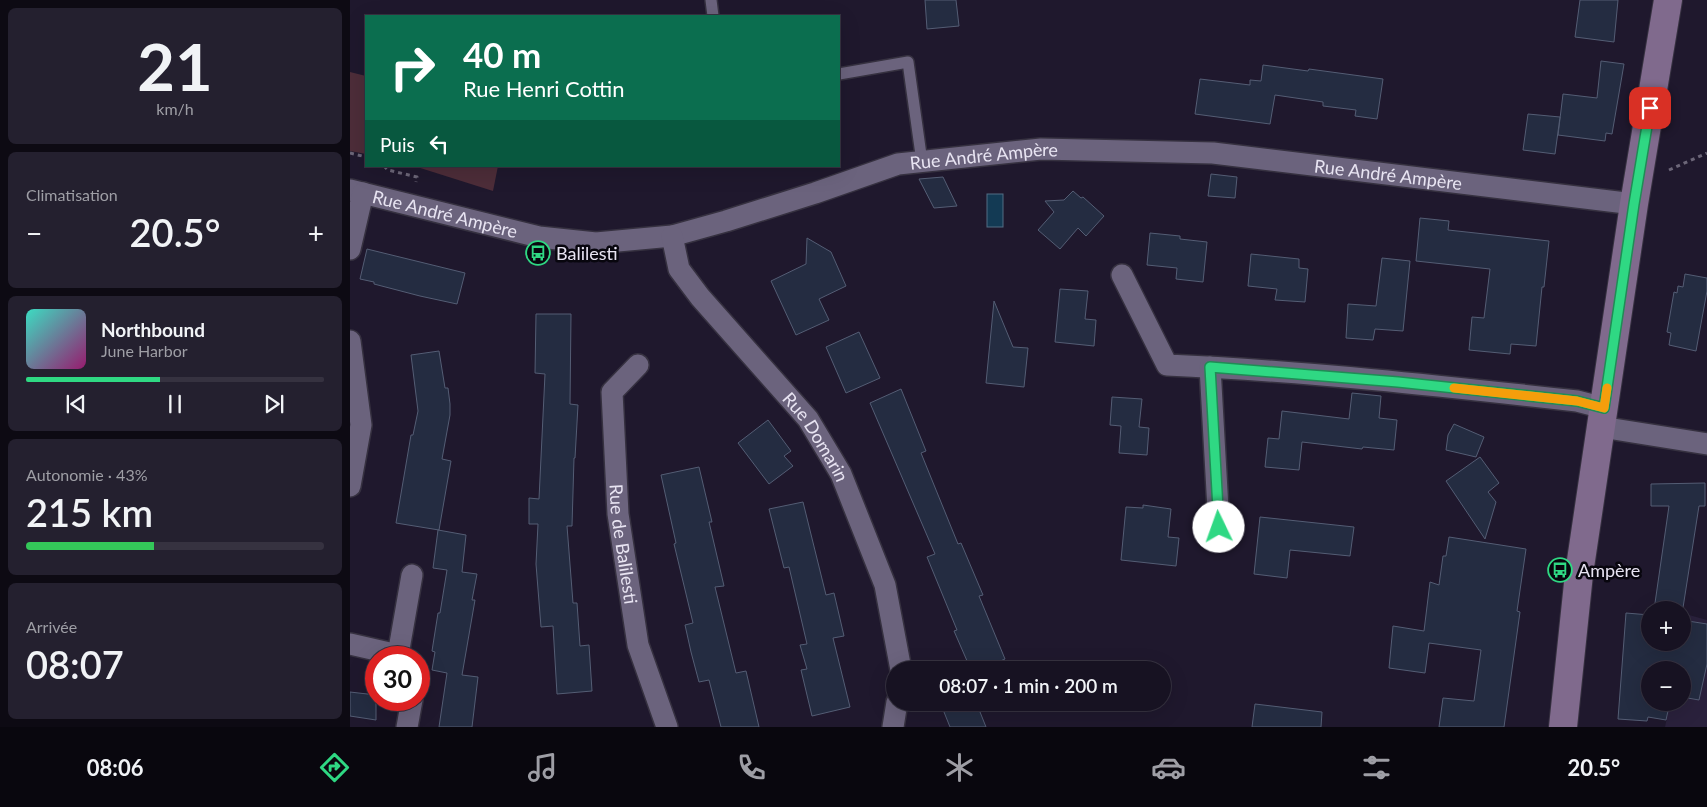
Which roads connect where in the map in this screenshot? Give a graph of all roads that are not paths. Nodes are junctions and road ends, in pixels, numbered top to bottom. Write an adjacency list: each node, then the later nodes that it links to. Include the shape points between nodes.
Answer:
1 (711, 0): 3 (lane)
2 (1668, 0): 7 (main road)
3 (713, 15)
4 (840, 74): 5 (lane, via 908,62)
5 (922, 162): 7 (street, Rue André Ampère, via 1041,149 1213,153); 8 (street, Rue André Ampère, via 898,164 806,196)
6 (356, 192): 8 (street, Rue André Ampère, via 539,237 596,243); 9 (street)
7 (1636, 194): 14 (main road)
8 (672, 236): 22 (street, Rue Domarin, via 679,269 808,419 842,474 885,585)
9 (350, 249)
10 (1122, 275): 13 (street, via 1167,365)
11 (350, 341): 16 (street, via 361,425)
12 (638, 365): 26 (street, Rue de Balilesti, via 612,392 618,514 638,645)
13 (1210, 367): 14 (street, via 1577,401); 17 (street)
14 (1603, 417): 15 (street); 28 (main road, via 1579,581)
15 (1707, 444)
16 (350, 486)
17 (1219, 527)
18 (412, 575): 20 (street)
19 (350, 644): 21 (street)
20 (401, 646)
21 (365, 648)
22 (899, 661)
23 (410, 711): 25 (street)
24 (895, 711): 27 (street)
25 (407, 727)
26 (667, 727)
27 (893, 727)
28 (1563, 727)

